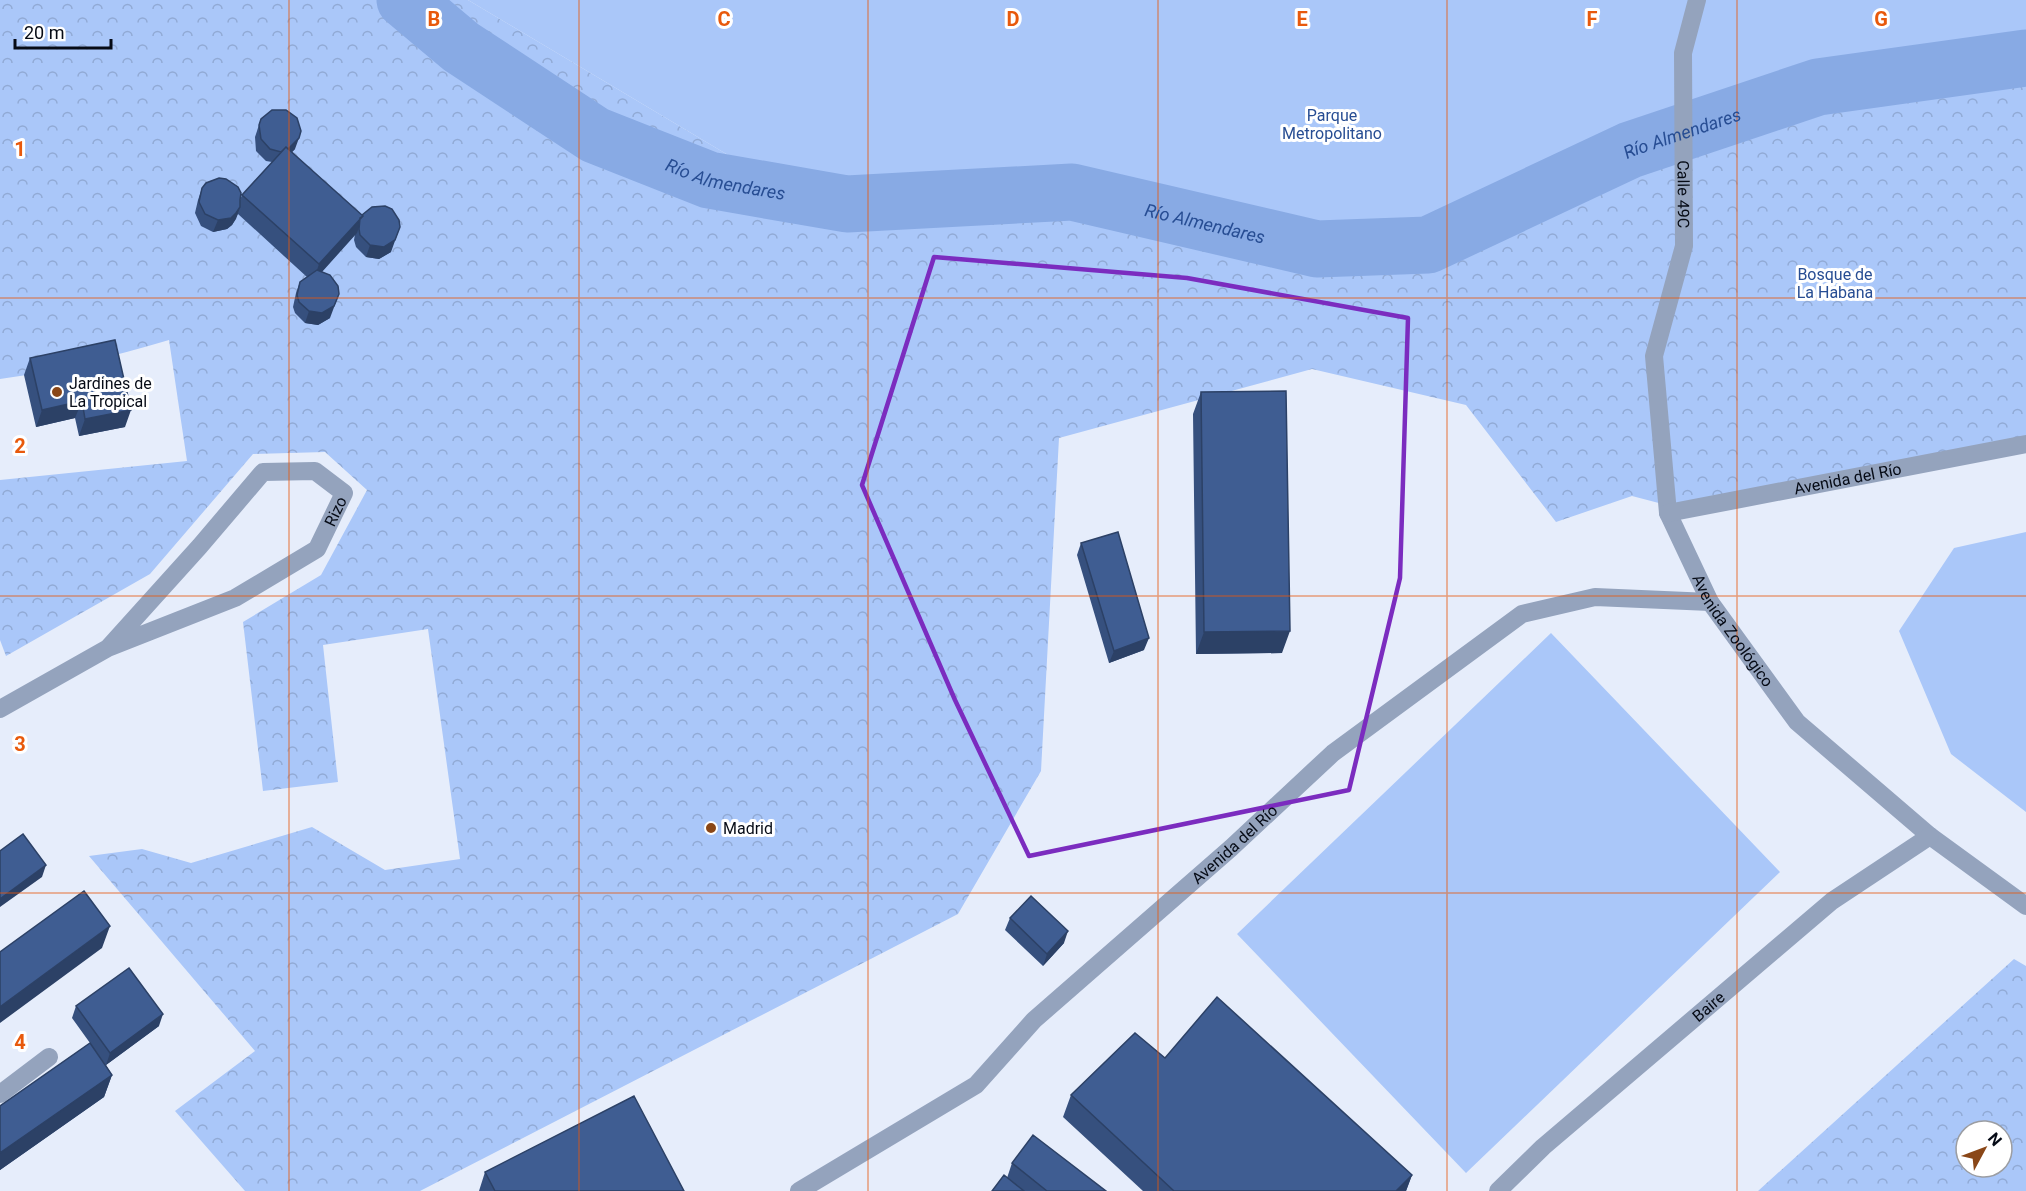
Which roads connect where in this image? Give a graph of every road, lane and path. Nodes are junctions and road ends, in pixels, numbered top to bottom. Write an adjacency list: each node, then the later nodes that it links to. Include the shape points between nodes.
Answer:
1 (1697, 0): 2 (street, Calle 49C, via 1683,52)
2 (1684, 246): 4 (street, Avenida Zoológico, via 1654,356)
3 (2026, 444): 4 (street, Avenida del Río)
4 (1668, 513): 5 (street, Avenida Zoológico)
5 (1710, 602): 8 (street, Avenida Zoológico, via 1797,722); 12 (street, Avenida del Río, via 1595,597 1522,614 1333,753 1034,1020 976,1085)
6 (108, 648): 6 (street, Rizo, via 263,472 315,471 344,493 316,549 235,598); 7 (street, Rizo)
7 (0, 709)
8 (1930, 836): 9 (street, Avenida Zoológico); 13 (street, Baire, via 1832,901 1543,1147)
9 (2026, 906)
10 (48, 1057): 11 (street)
11 (0, 1094)
12 (799, 1191)
13 (1498, 1191)

